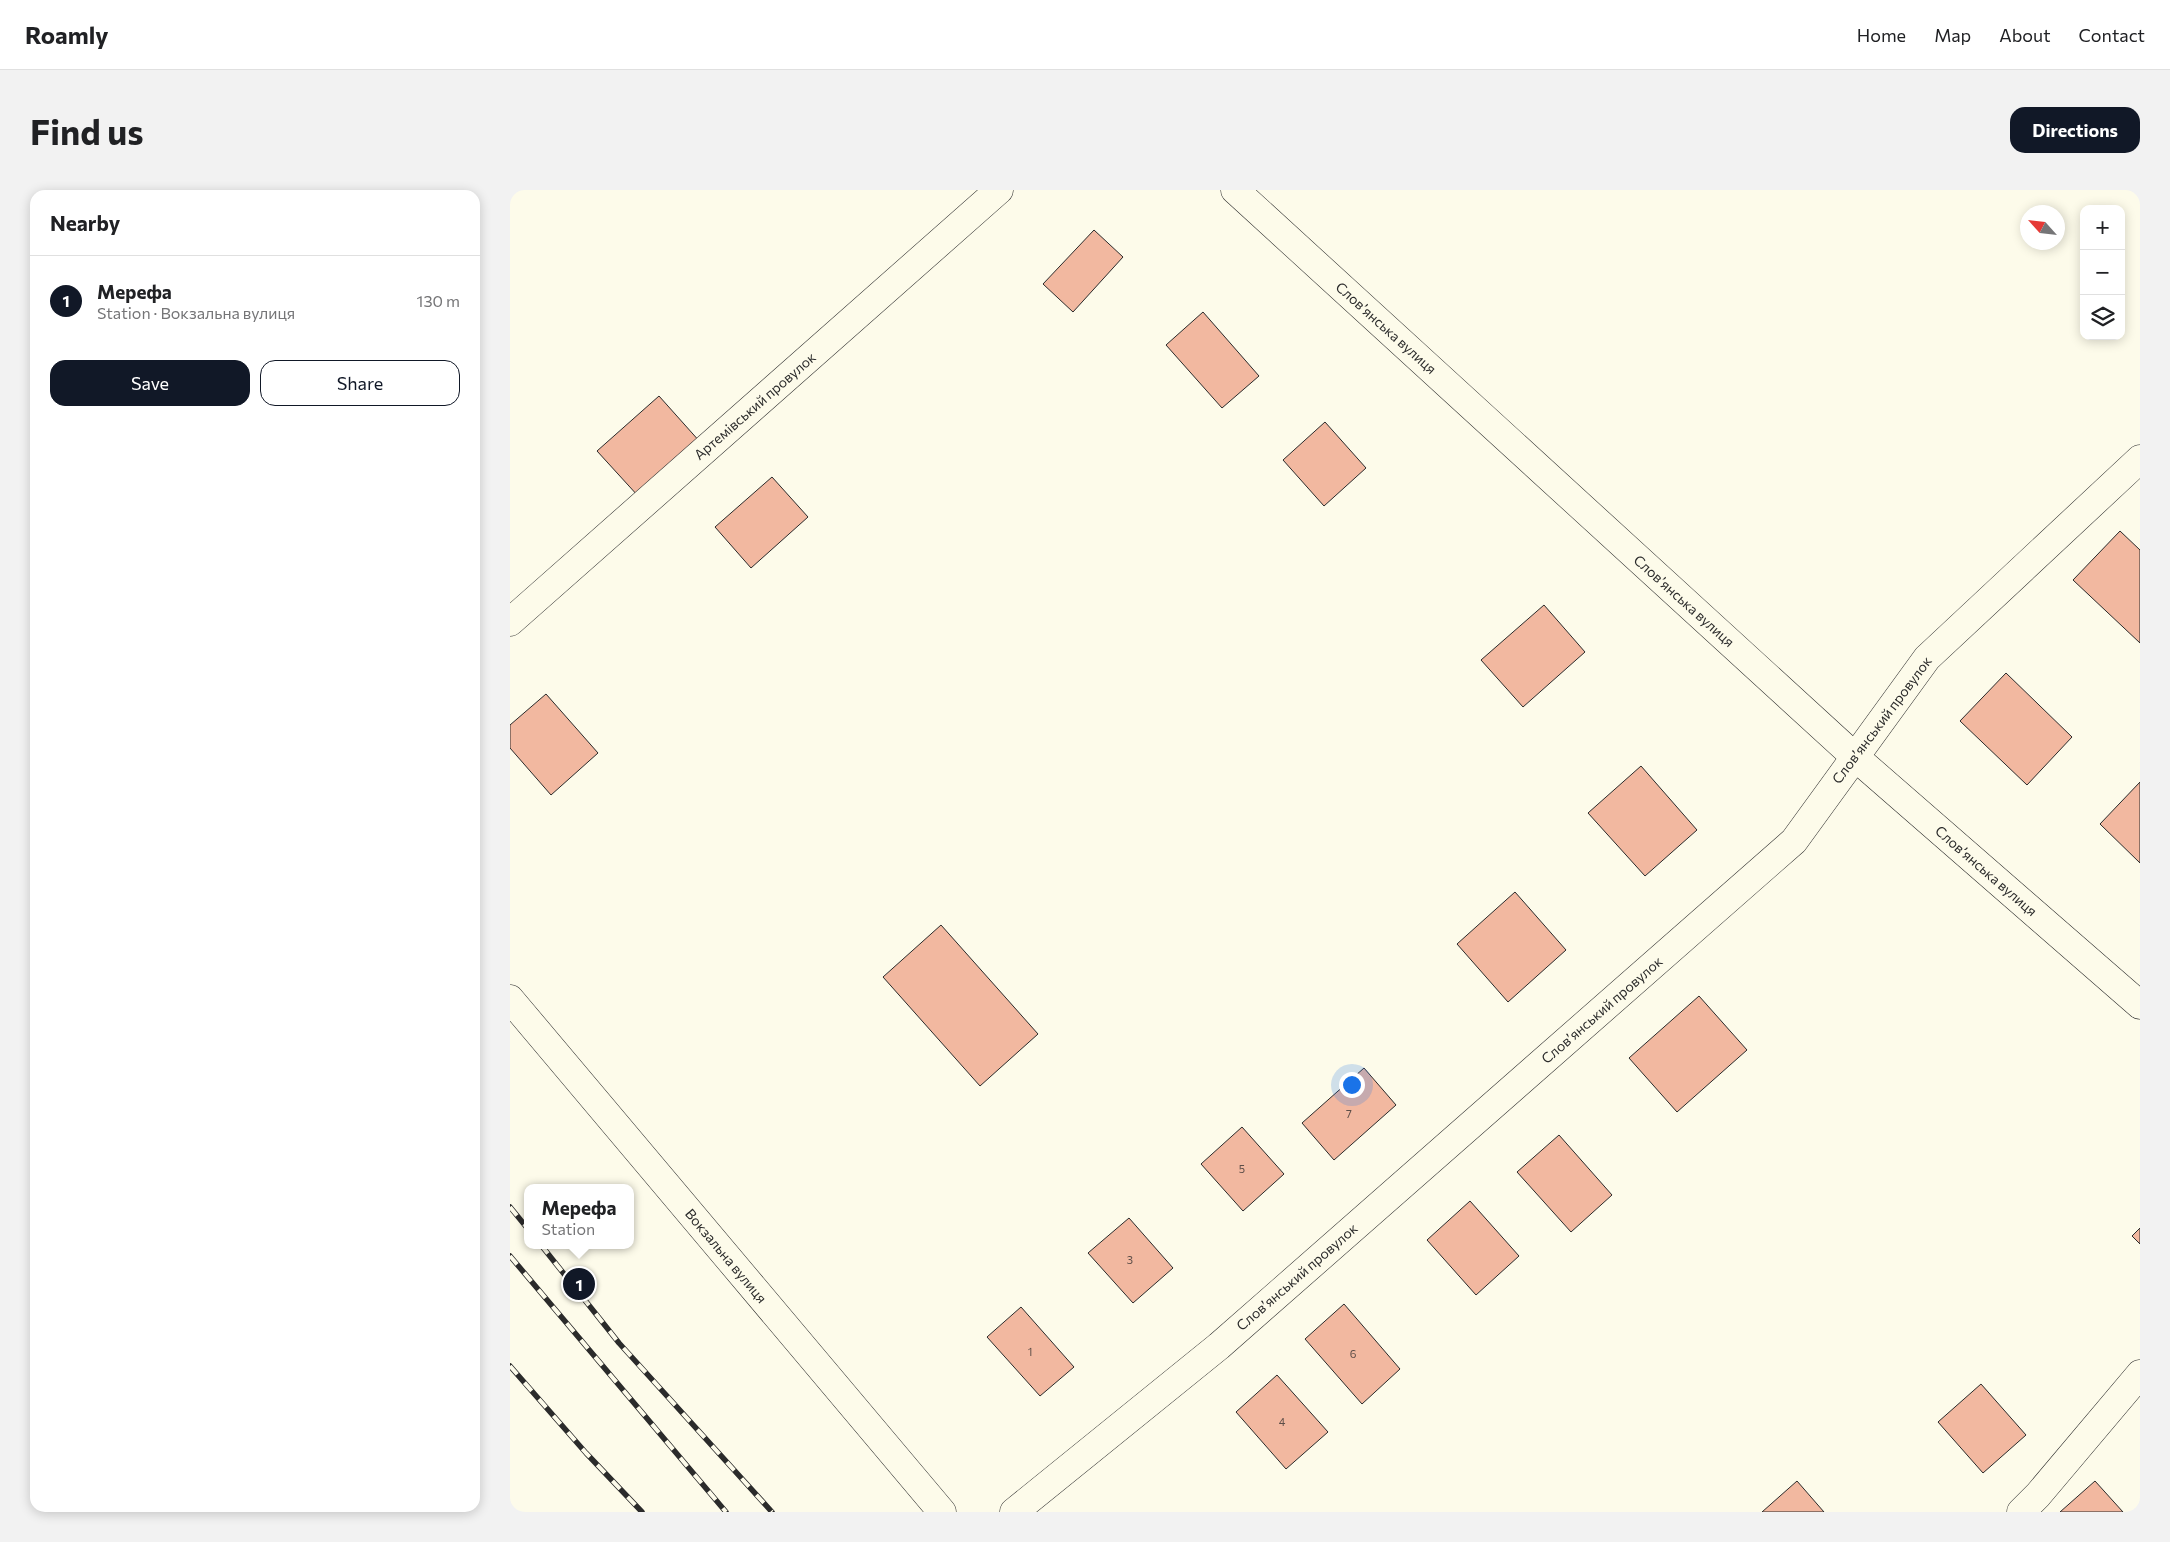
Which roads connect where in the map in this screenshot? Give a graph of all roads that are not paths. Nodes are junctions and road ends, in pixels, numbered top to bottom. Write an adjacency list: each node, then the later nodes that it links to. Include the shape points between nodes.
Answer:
1 (1000, 190): 4 (street, Артемівський провулок)
2 (1235, 190): 5 (street, Слов’янська вулиця)
3 (2140, 459): 5 (street, Слов’янський провулок, via 1927,658)
4 (510, 622)
5 (1854, 756): 7 (street, Слов’янська вулиця); 10 (street, Слов’янський провулок, via 1794,841 1219,1346)
6 (510, 999): 9 (street, Вокзальна вулиця)
7 (2140, 1005)
8 (2140, 1374): 11 (street)
9 (942, 1512)
10 (1014, 1512)
11 (2021, 1512)

